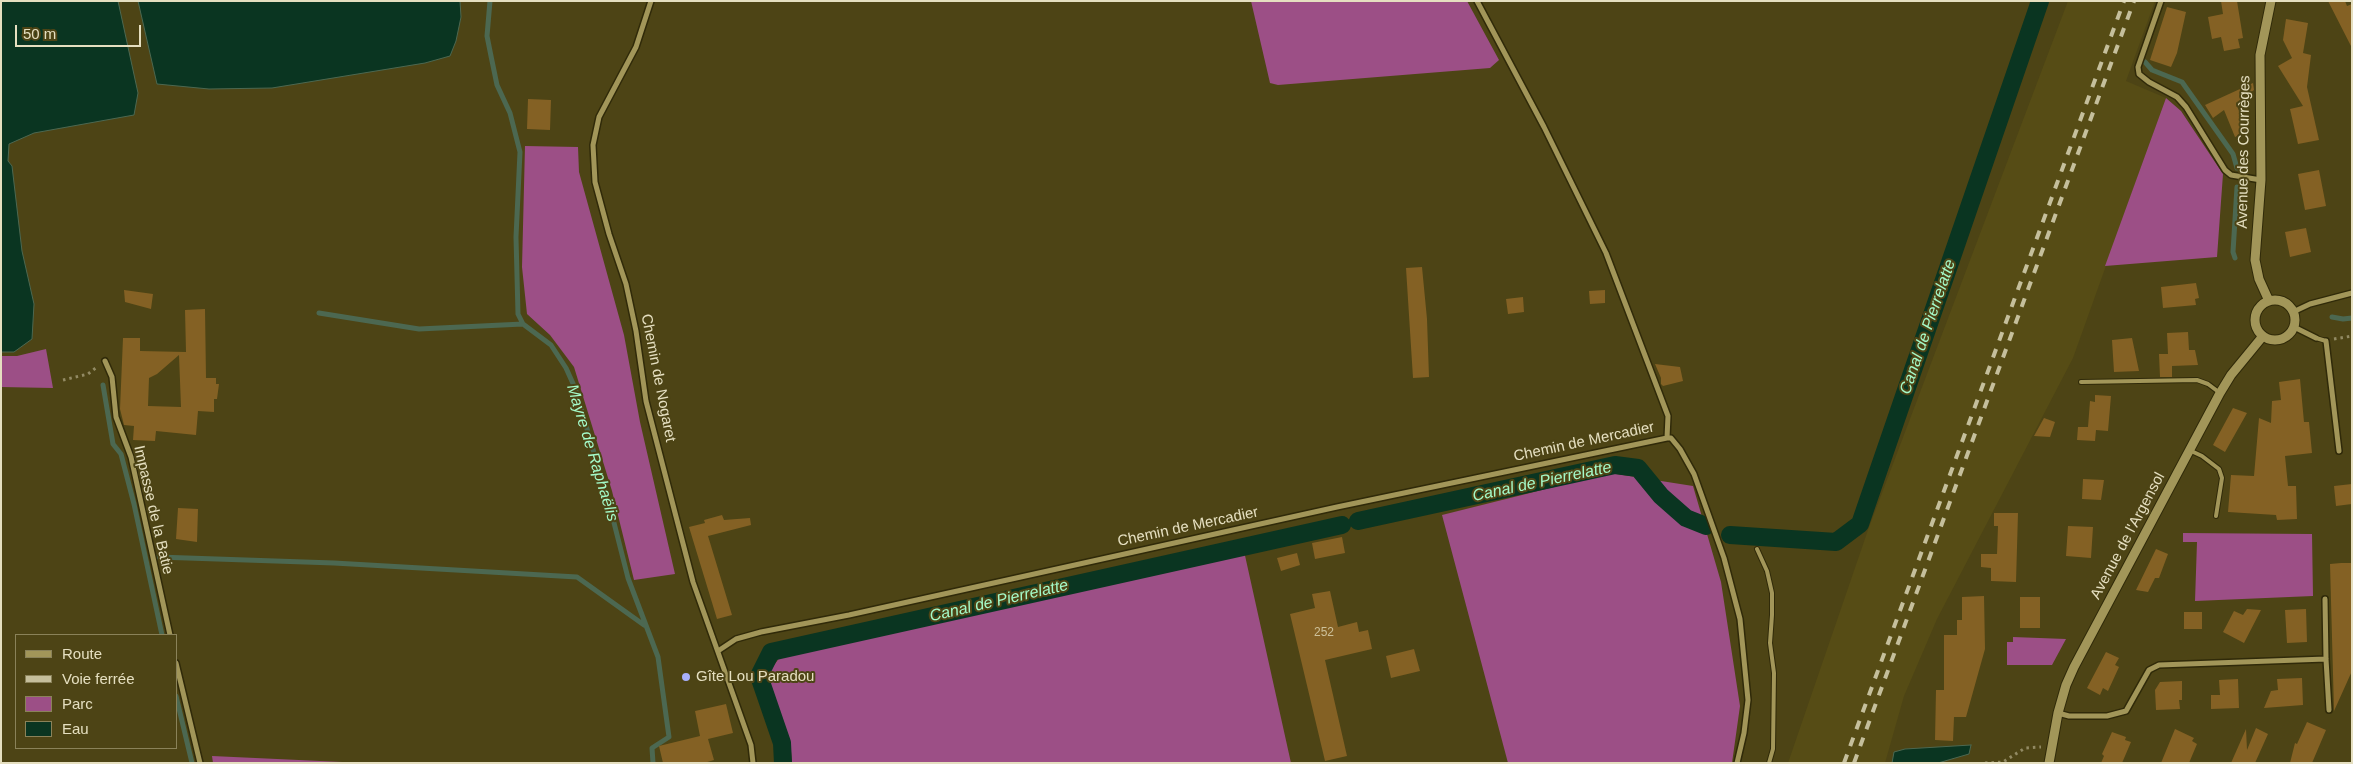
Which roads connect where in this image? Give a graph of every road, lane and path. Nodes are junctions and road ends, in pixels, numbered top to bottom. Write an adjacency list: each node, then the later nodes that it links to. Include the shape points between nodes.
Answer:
1 (651, 1): 25 (street, Chemin de Nogaret, via 636,46 598,117 594,145 595,182 626,284 646,401 692,582)
2 (1477, 1): 18 (street, Chemin de Mercadier, via 1609,260 1668,416)
3 (2161, 1): 5 (street, via 2138,67 2139,74 2177,97 2186,107 2225,170)
4 (2271, 1): 5 (street, Avenue des Courrèges, via 2259,63)
5 (2261, 180): 7 (street, Avenue des Courrèges, via 2255,260)
6 (2352, 293): 8 (street)
7 (2269, 301): 8 (street, via 2283,302); 10 (street, via 2255,316 2258,331)
8 (2293, 312): 9 (street)
9 (2294, 326): 10 (street, via 2280,339); 12 (street)
10 (2263, 336): 17 (street, Avenue de l'Argensol)
11 (2352, 336): 13 (path)
12 (2316, 338): 13 (lane)
13 (2326, 341): 20 (street)
14 (105, 361): 15 (path, via 88,374); 24 (street, Impasse de la Batie, via 112,377 116,417 131,456)
15 (63, 380)
16 (2081, 382): 17 (lane, via 2197,380)
17 (2220, 393): 19 (street, Avenue de l'Argensol)
18 (1667, 438): 25 (street, Chemin de Mercadier, via 761,632 736,639); 34 (street, Chemin de Mercadier, via 1671,438 1680,449 1694,474 1724,558 1740,619 1748,700)
19 (2189, 450): 21 (lane, via 2219,469 2222,478); 29 (street, Avenue de l'Argensol, via 2074,667)
20 (2339, 451)
21 (2216, 516)
22 (1757, 549): 35 (lane, via 1772,592 1773,749)
23 (2325, 599): 26 (street)
24 (170, 634)
25 (718, 651): 33 (street, Chemin de Nogaret, via 751,745)
26 (2326, 659): 28 (street); 29 (street, via 2159,665 2149,670 2126,711 2107,716)
27 (178, 671): 32 (street)
28 (2329, 710)
29 (2058, 713): 37 (street, Avenue de l'Argensol)
30 (2033, 747): 31 (path, via 2022,750 2006,762)
31 (1992, 762): 36 (path)
32 (200, 763)
33 (754, 763)
34 (1737, 763)
35 (1769, 763)
36 (1985, 763)
37 (2049, 763)

